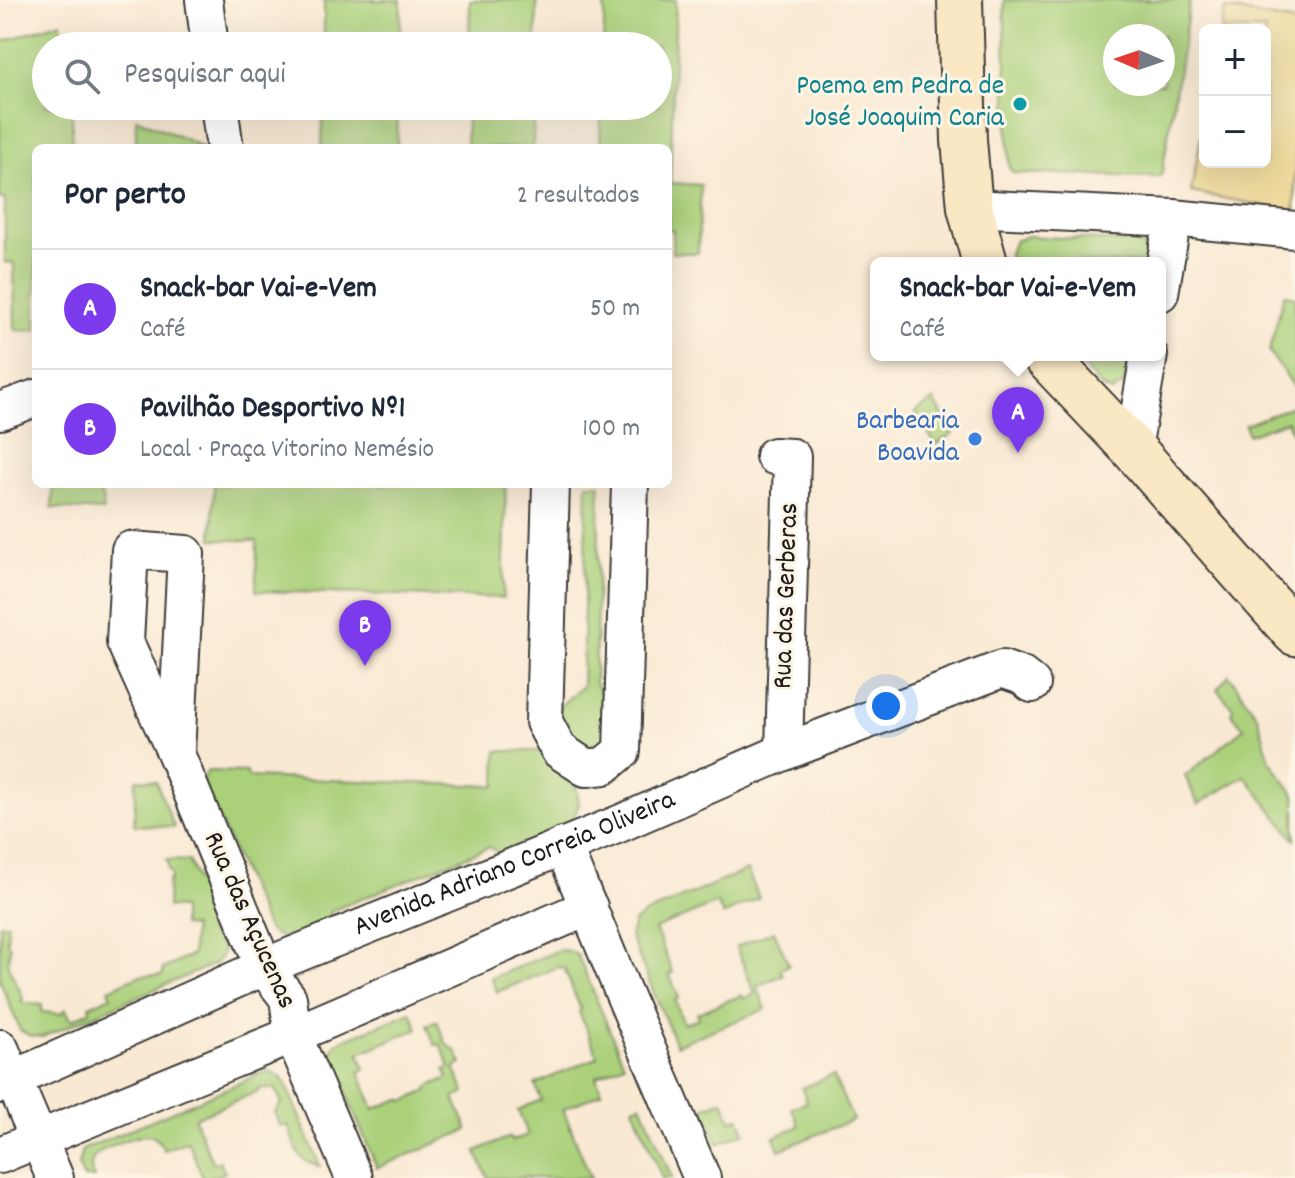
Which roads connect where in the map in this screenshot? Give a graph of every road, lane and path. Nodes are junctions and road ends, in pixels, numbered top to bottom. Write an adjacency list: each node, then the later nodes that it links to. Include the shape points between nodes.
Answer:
1 (204, 0): 3 (street)
2 (960, 0): 6 (main road)
3 (208, 32)
4 (221, 120): 5 (street)
5 (224, 144)
6 (970, 208): 7 (street); 9 (main road)
7 (1173, 218): 8 (street); 10 (street)
8 (1295, 230)
9 (983, 257)
10 (1166, 258)
11 (1050, 361): 15 (main road)
12 (1148, 361): 15 (street)
13 (32, 399): 14 (street)
14 (0, 411)
15 (1133, 449): 19 (main road)
16 (774, 456): 21 (street, Rua das Gerberas, via 792,457)
17 (551, 488): 18 (street, via 544,722 559,750 586,768 604,766 622,751)
18 (630, 488)
19 (1295, 633)
20 (1032, 684): 21 (street, Avenida Adriano Correia Oliveira, via 1002,669)
21 (784, 752): 23 (street, Avenida Adriano Correia Oliveira)
22 (176, 754): 22 (street, Rua das Açucenas, via 186,554 130,550 125,642); 25 (street, Rua das Açucenas)
23 (563, 846): 24 (street); 25 (street, Avenida Adriano Correia Oliveira)
24 (589, 907): 26 (street); 32 (street)
25 (264, 967): 26 (street, Rua das Açucenas, via 288,998); 27 (street, Avenida Adriano Correia Oliveira)
26 (293, 1035): 28 (street); 31 (street, Rua das Açucenas)
27 (4, 1070): 28 (street)
28 (39, 1139): 29 (street); 30 (street)
29 (0, 1155)
30 (55, 1178)
31 (354, 1178)
32 (702, 1178)

